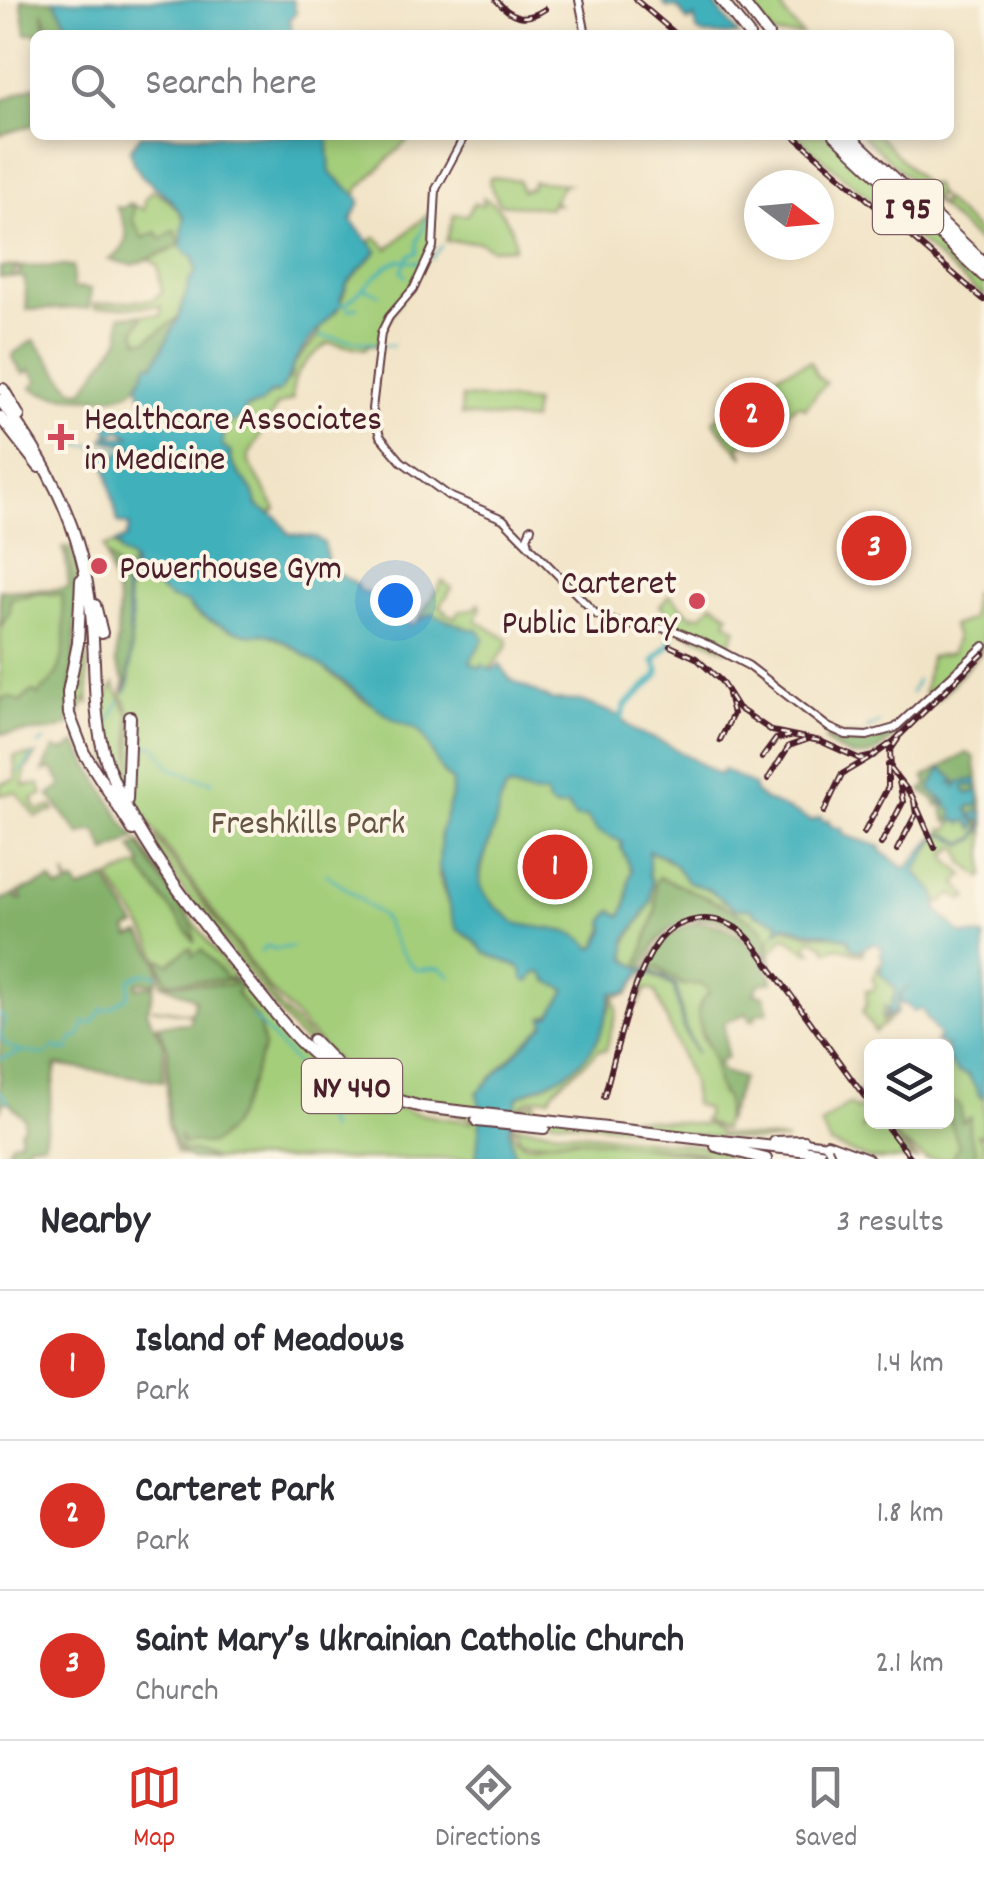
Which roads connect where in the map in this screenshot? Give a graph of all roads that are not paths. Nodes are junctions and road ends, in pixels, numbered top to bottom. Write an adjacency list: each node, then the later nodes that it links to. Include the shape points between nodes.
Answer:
1 (579, 0): 3 (main road)
2 (731, 0): 4 (highway); 5 (highway)
3 (585, 30)
4 (755, 30)
5 (755, 30)
6 (462, 140): 15 (main road, via 436,190 433,247 414,288 381,332 374,416 384,442 410,468 448,496 500,518)
7 (851, 140): 9 (highway, I 95)
8 (851, 140): 9 (highway, I 95)
9 (984, 266)
10 (1, 399): 12 (highway, NY 440); 14 (highway, NY 440, via 38,452)
11 (0, 417): 12 (highway)
12 (56, 499): 14 (highway, NY 440)
13 (531, 528): 15 (main road)
14 (73, 535): 16 (highway, NY 440)
15 (530, 547): 19 (main road, via 597,615 671,628 710,646 769,680 828,727 856,737 895,728)
16 (78, 553): 17 (highway, NY 440); 18 (highway); 20 (highway, NY 440, via 92,614)
17 (82, 580): 20 (highway, NY 440); 23 (highway, via 70,720)
18 (102, 634)
19 (984, 646)
20 (94, 712): 22 (highway, NY 440, via 114,782); 23 (highway, NY 440, via 116,798)
21 (130, 717): 22 (highway, via 126,796)
22 (148, 840): 25 (highway, NY 440, via 295,1037 340,1074)
23 (153, 858): 26 (highway, NY 440, via 242,981 314,1060 383,1101)
24 (313, 1040): 25 (highway, via 348,1076)
25 (385, 1097): 26 (highway, NY 440)
26 (471, 1117): 28 (highway, NY 440)
27 (804, 1140): 28 (highway); 29 (main road)
28 (710, 1142): 29 (highway, NY 440); 30 (highway); 31 (highway, NY 440)
29 (829, 1152): 32 (highway)
30 (766, 1159)
31 (848, 1159)
32 (867, 1159)

